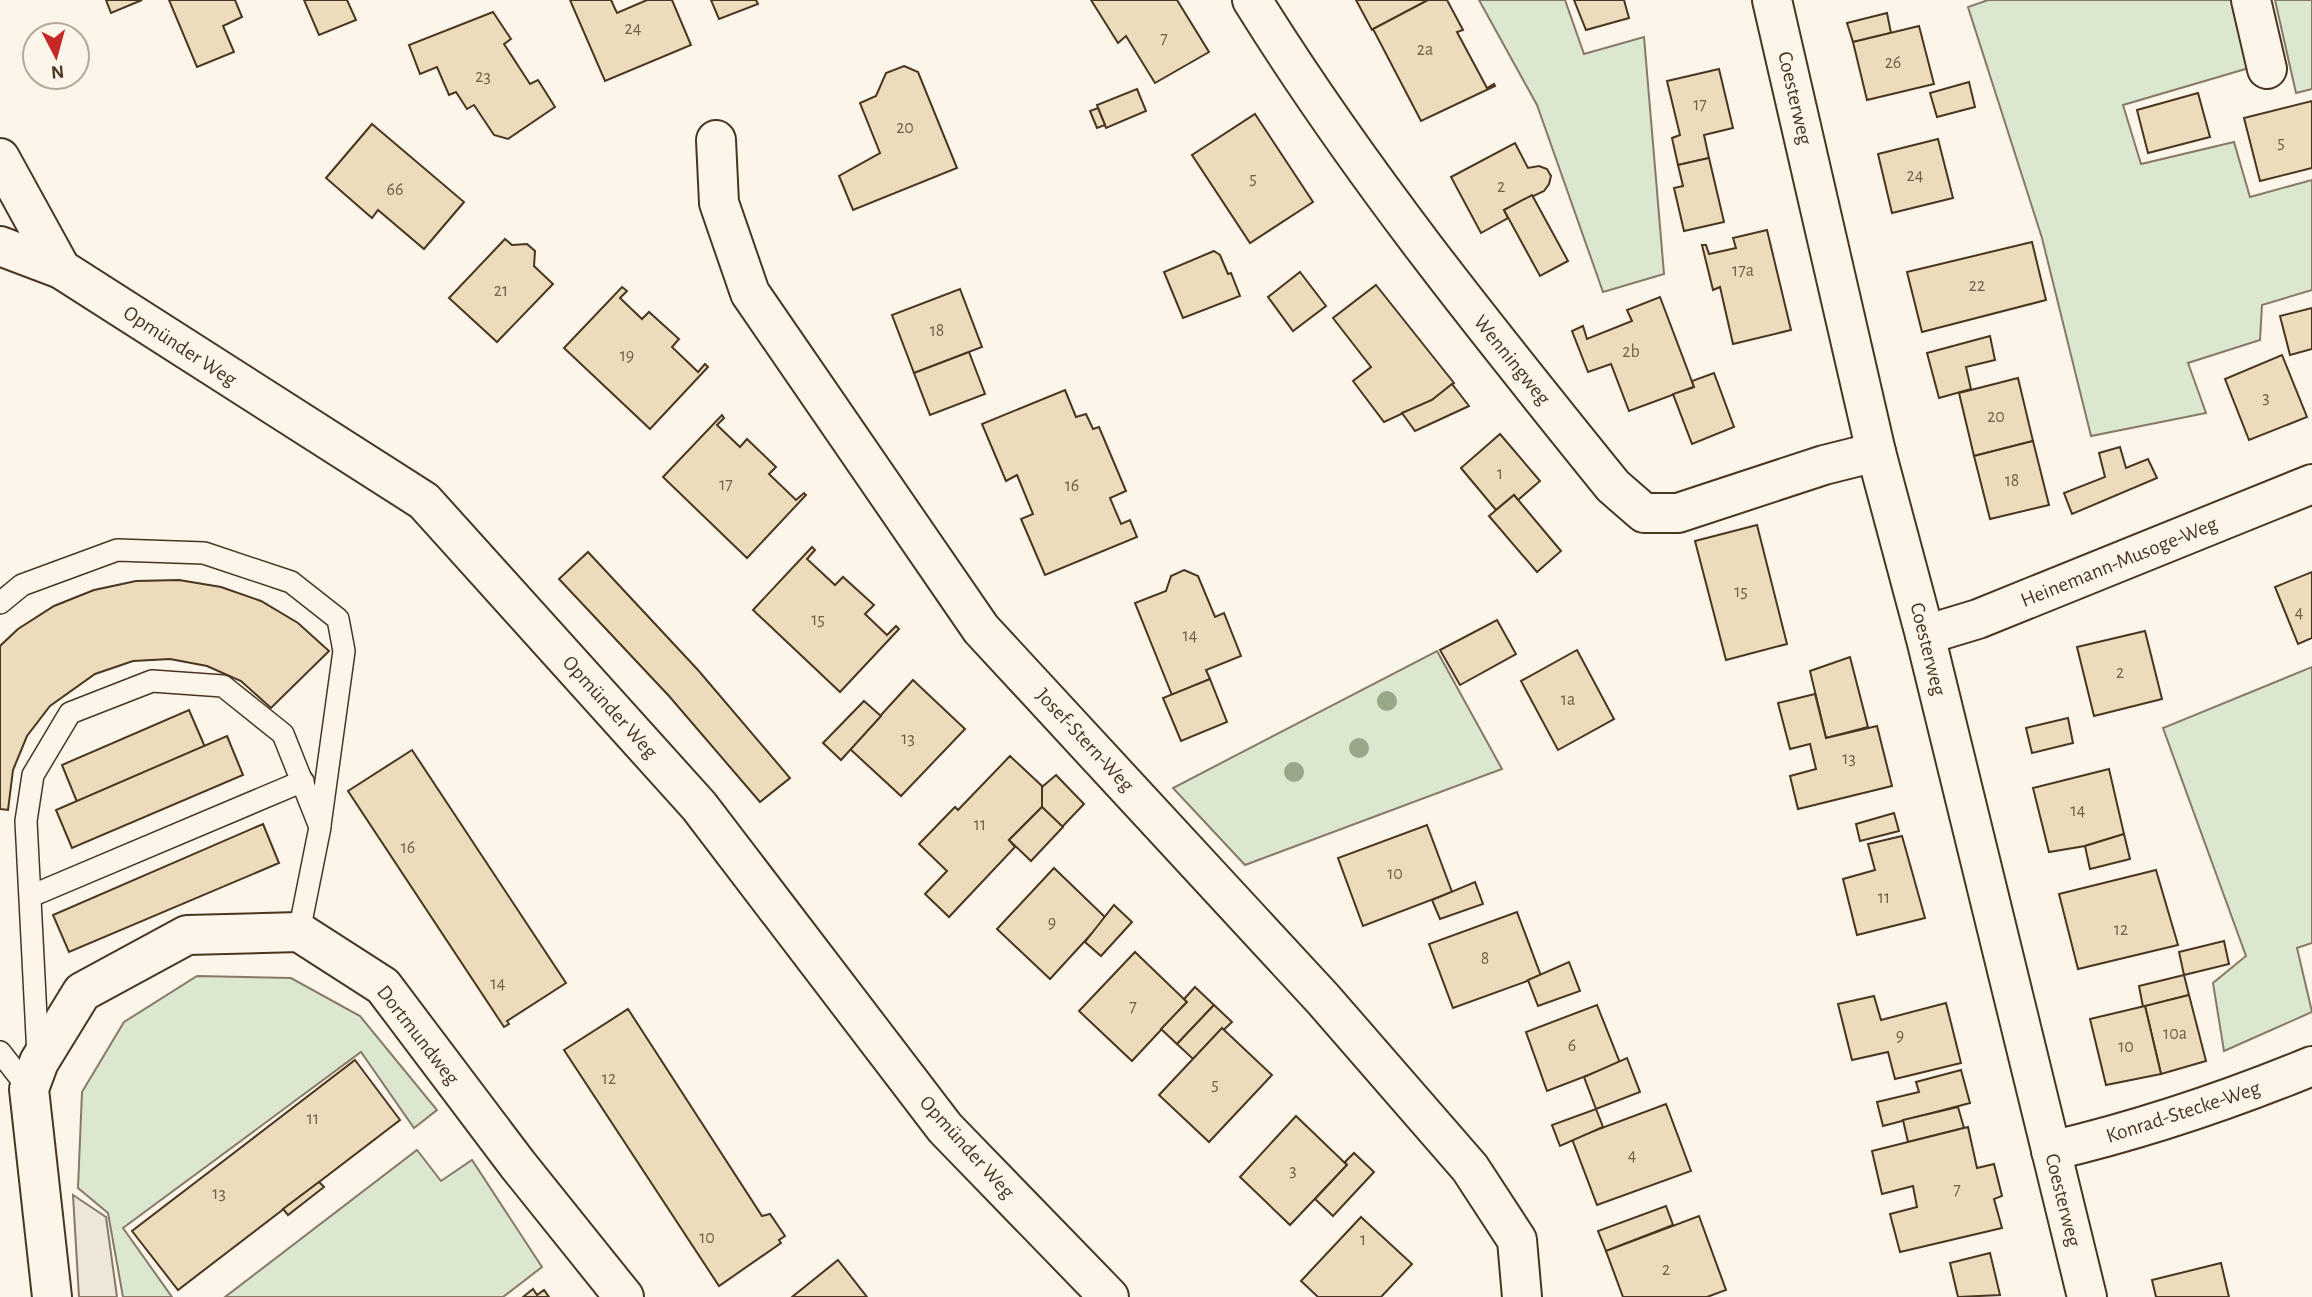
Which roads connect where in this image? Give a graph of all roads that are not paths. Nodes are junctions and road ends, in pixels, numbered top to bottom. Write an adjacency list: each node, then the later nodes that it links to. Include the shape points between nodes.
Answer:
1 (1252, 0): 9 (street, Wenningweg, via 1434,263 1613,486 1644,513 1678,513)
2 (1772, 0): 9 (street, Coesterweg)
3 (2251, 0): 4 (street)
4 (2267, 69)
5 (716, 140): 24 (street, Josef-Stern-Weg, via 719,203 750,293 981,629 1249,917 1469,1168 1517,1240)
6 (0, 158): 8 (street)
7 (0, 246): 8 (street, Opmünder Weg)
8 (61, 269): 23 (street, Opmünder Weg, via 424,501 699,806 946,1128)
9 (1876, 452): 12 (street, Coesterweg)
10 (2312, 484): 12 (street, Heinemann-Musoge-Weg, via 1978,619)
11 (0, 603): 14 (lane, via 22,585 117,550 204,553 291,582 338,619 344,651)
12 (1925, 635): 20 (street, Coesterweg)
13 (303, 781): 14 (lane); 15 (lane); 15 (lane, via 283,734 223,686 152,681 70,713 33,775 26,821)
14 (320, 827): 16 (lane)
15 (31, 896): 19 (lane)
16 (299, 932): 19 (street, via 187,935 82,992); 22 (street, Dortmundweg, via 383,986)
17 (0, 1052): 19 (lane)
18 (2312, 1066): 20 (street, Konrad-Stecke-Weg, via 2123,1134)
19 (34, 1075): 21 (street)
20 (2051, 1151): 25 (street, Coesterweg)
21 (52, 1297)
22 (625, 1297)
23 (1110, 1297)
24 (1522, 1297)
25 (2087, 1297)

